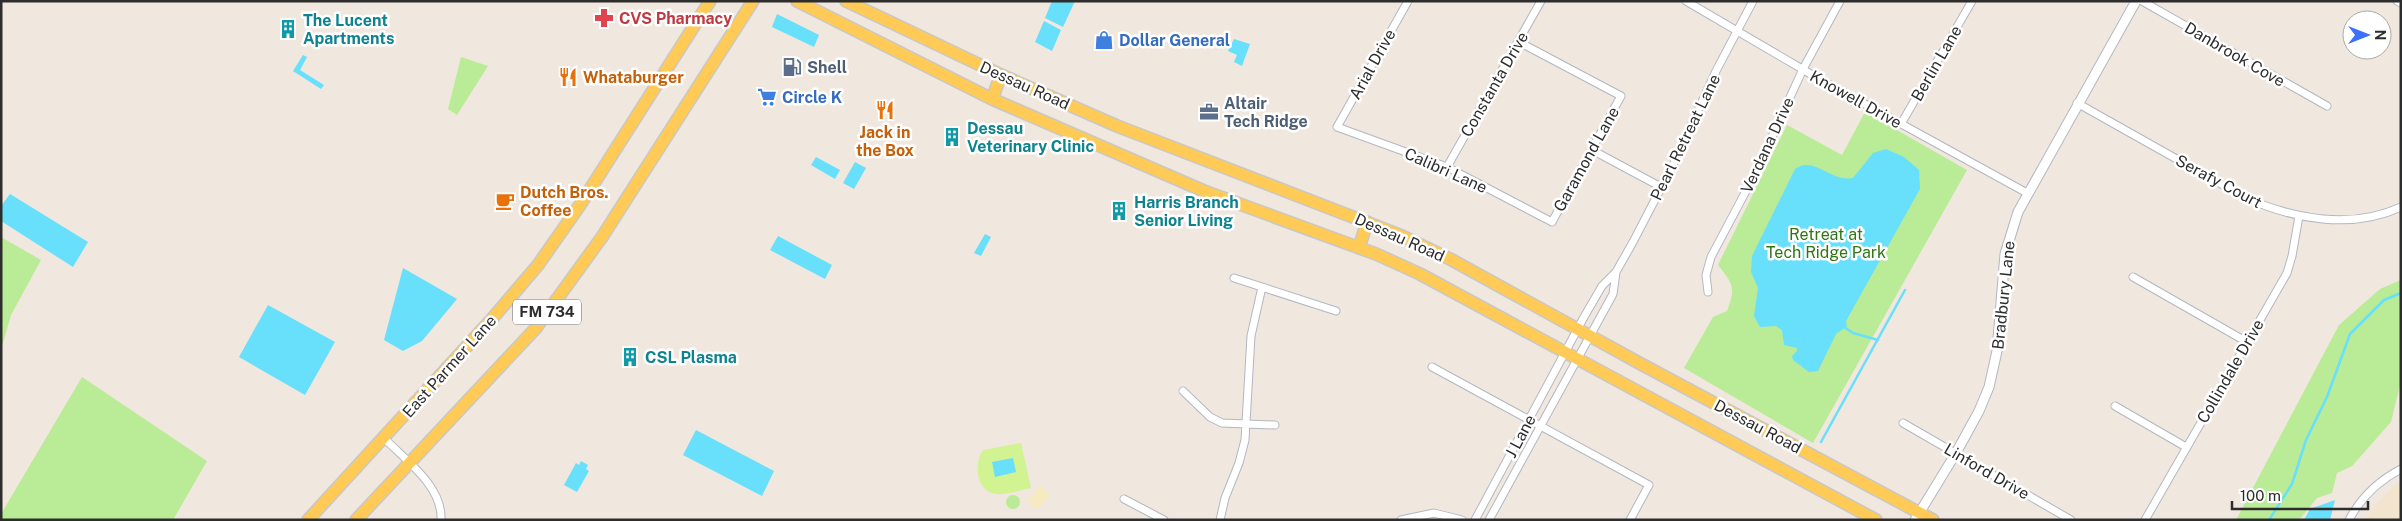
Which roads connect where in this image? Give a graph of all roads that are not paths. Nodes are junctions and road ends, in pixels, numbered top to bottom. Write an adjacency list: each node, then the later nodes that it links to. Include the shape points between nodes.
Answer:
1 (710, 1): 52 (main road, East Parmer Lane / FM 734, via 538,265)
2 (753, 1): 55 (main road, FM 734, via 602,237 536,328)
3 (797, 1): 19 (main road, Dessau Road)
4 (846, 1): 18 (main road, Dessau Road)
5 (1408, 1): 23 (street, Arial Drive)
6 (1541, 1): 16 (street, Constanta Drive)
7 (1686, 1): 15 (street, Knowell Drive)
8 (1753, 1): 15 (street, Pearl Retreat Lane)
9 (1840, 1): 17 (street, Verdana Drive)
10 (1972, 1): 22 (street, Berlin Lane)
11 (2136, 1): 20 (street, Bradbury Lane)
12 (2142, 1): 21 (street, Danbrook Cove)
13 (2397, 1): 14 (street)
14 (2401, 3)
15 (1736, 31): 17 (street, Knowell Drive); 26 (street, Pearl Retreat Lane)
16 (1519, 42): 24 (street, Garamond Lane, via 1621,96); 25 (street, Constanta Drive)
17 (1803, 69): 22 (street, Knowell Drive); 37 (street, Verdana Drive, via 1755,174 1711,257 1706,275)
18 (1001, 75): 19 (main road); 30 (main road, Dessau Road, via 1204,161)
19 (992, 99): 32 (main road, Dessau Road, via 1204,191)
20 (2077, 103): 27 (street, Bradbury Lane); 29 (street, Serafy Court, via 2246,198)
21 (2327, 106)
22 (1901, 124): 27 (street, Knowell Drive)
23 (1337, 127): 25 (street, Calibri Lane)
24 (1592, 150): 26 (street); 31 (street, Garamond Lane)
25 (1447, 167): 31 (street, Calibri Lane)
26 (1661, 187): 33 (street, Pearl Retreat Lane)
27 (2027, 193): 54 (street, Bradbury Lane, via 2005,254 1997,351 1989,387)
28 (2401, 208): 29 (street, Serafy Court, via 2351,220)
29 (2299, 216): 41 (street, Collindale Drive, via 2287,273)
30 (1367, 222): 32 (main road); 39 (main road, Dessau Road, via 1452,260)
31 (1552, 222)
32 (1359, 248): 42 (main road, Dessau Road, via 1420,274)
33 (1616, 272): 39 (street, J Lane, via 1602,286); 40 (street, J Lane, via 1613,294)
34 (2134, 277): 41 (street)
35 (1234, 278): 36 (street)
36 (1262, 288): 38 (street); 48 (street, via 1252,336)
37 (1708, 292)
38 (1336, 311)
39 (1578, 329): 40 (main road, Dessau Road); 42 (street, J Lane)
40 (1591, 335): 43 (street, J Lane); 58 (main road, Dessau Road)
41 (2247, 342): 53 (street, Collindale Drive)
42 (1565, 353): 43 (main road, Dessau Road); 47 (street, J Lane)
43 (1578, 360): 51 (street, J Lane); 69 (main road, Dessau Road)
44 (1432, 367): 47 (street)
45 (1183, 392): 48 (street, via 1215,420)
46 (2115, 406): 53 (street)
47 (1529, 419): 51 (street); 66 (street, J Lane)
48 (1248, 423): 50 (street); 63 (street)
49 (1903, 423): 54 (street, Linford Drive)
50 (1275, 425)
51 (1541, 426): 67 (street, J Lane); 68 (street, via 1649,485)
52 (384, 438): 55 (street); 59 (main road, East Parmer Lane / FM 734)
53 (2186, 447): 72 (street, Collindale Drive)
54 (1956, 453): 58 (street, Bradbury Lane); 71 (street, Linford Drive)
55 (409, 463): 60 (main road, FM 734); 61 (street, via 435,494 441,508)
56 (2401, 469): 73 (street, via 2371,490 2356,507)
57 (1124, 499): 62 (street)
58 (1918, 518): 70 (main road, Dessau Road)
59 (308, 520)
60 (356, 520)
61 (440, 520)
62 (1164, 520)
63 (1220, 520)
64 (1401, 520): 65 (street, via 1434,512)
65 (1462, 520)
66 (1475, 520)
67 (1489, 520)
68 (1630, 520)
69 (1876, 520)
70 (1932, 520)
71 (2071, 520)
72 (2145, 520)
73 (2350, 520)

